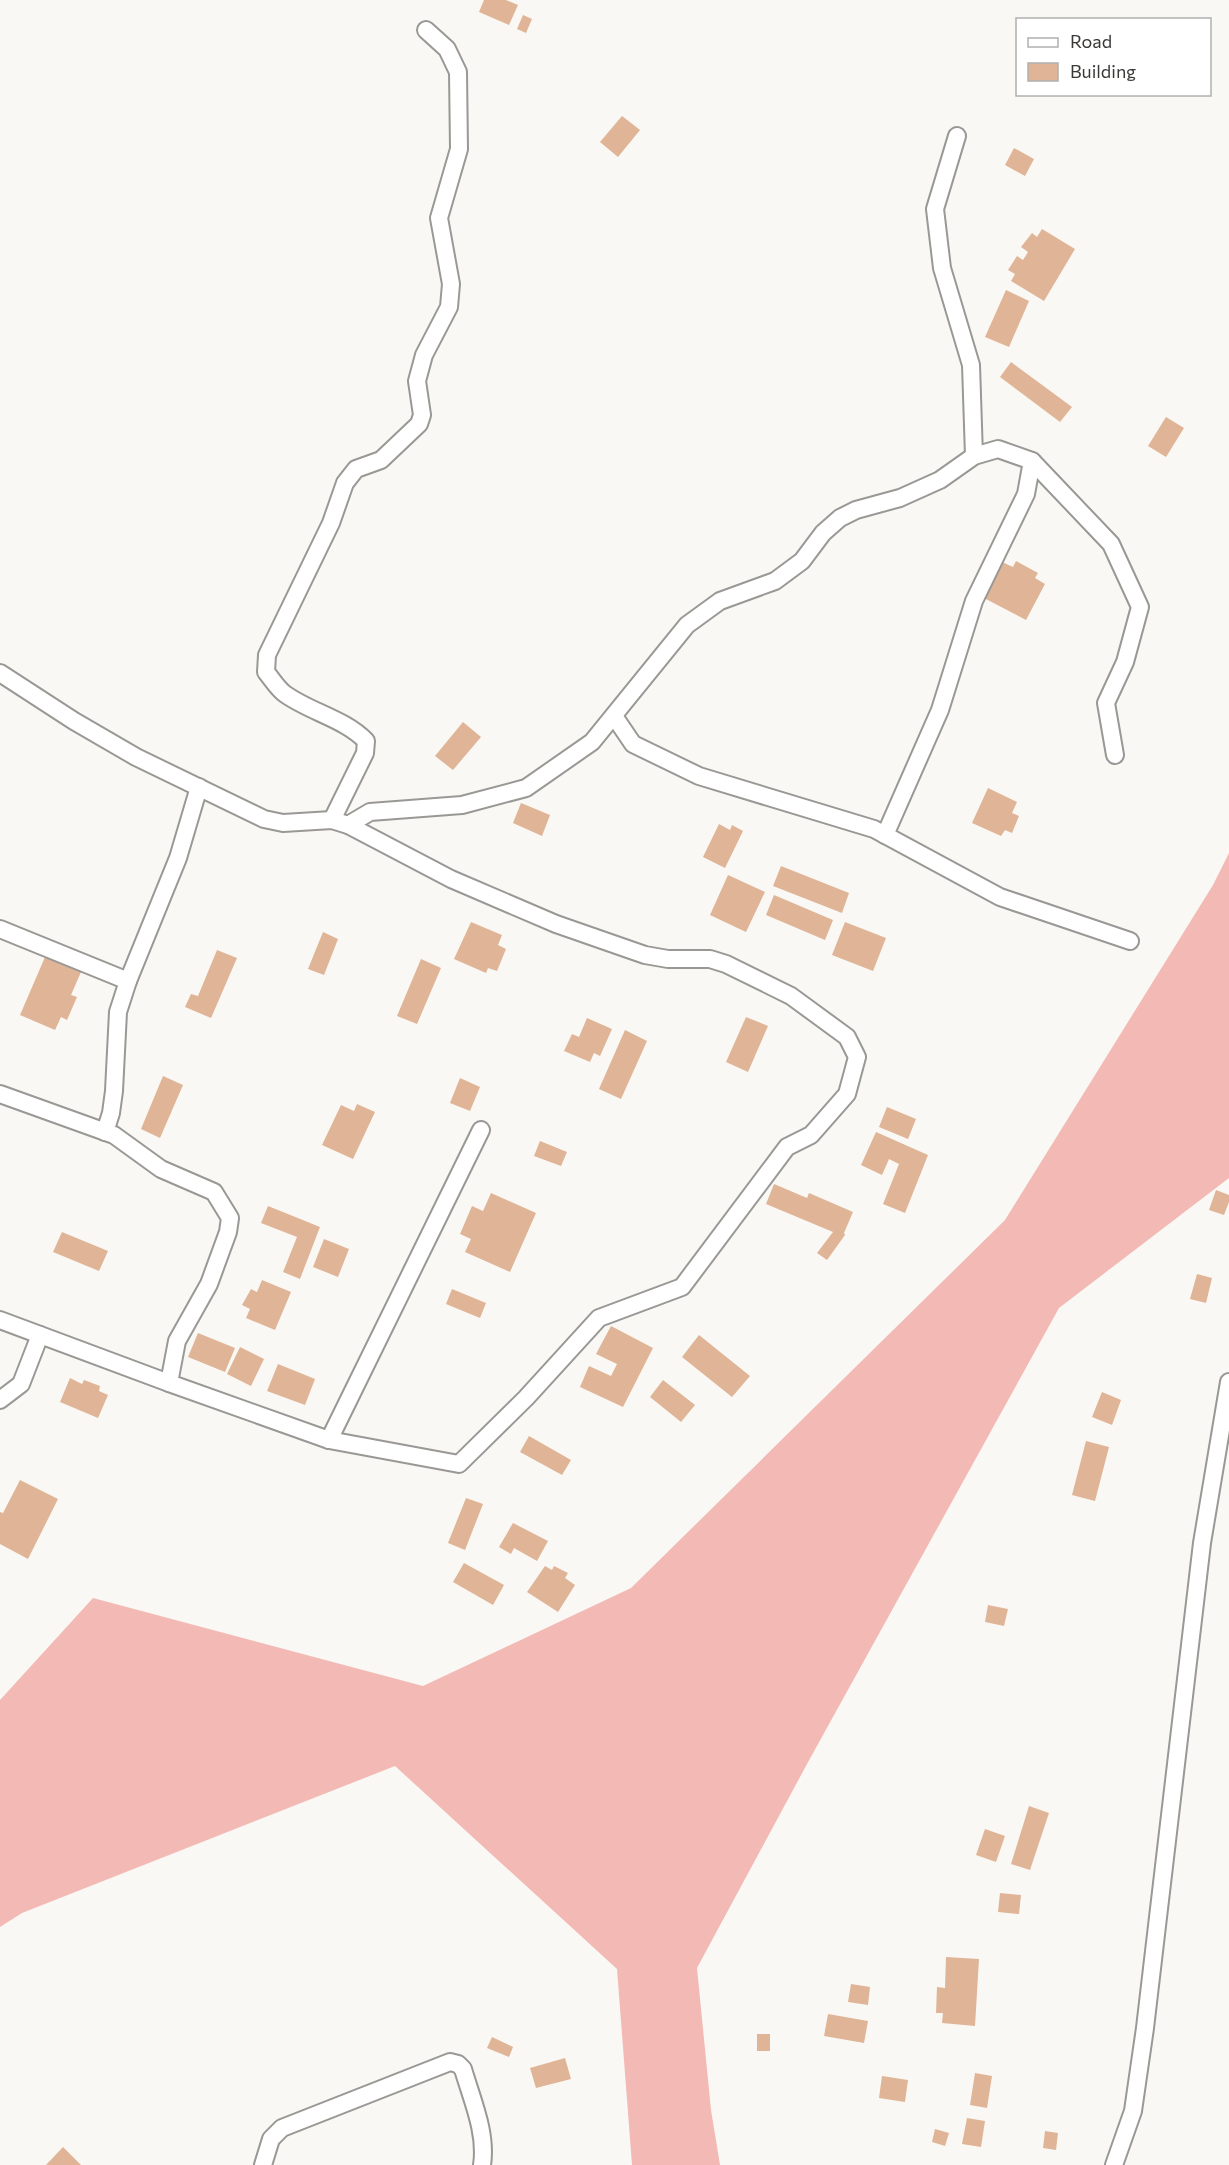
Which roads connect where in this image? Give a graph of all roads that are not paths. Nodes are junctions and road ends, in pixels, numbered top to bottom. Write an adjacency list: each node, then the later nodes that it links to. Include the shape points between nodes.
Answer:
1 (426, 30): 9 (street, via 447,49 458,72 459,149 439,219 451,284 449,307 424,355 417,381 422,415 419,424 381,460 356,469 345,483 331,523 267,654 266,672 283,692 358,732 366,741)
2 (957, 136): 3 (street, via 935,209 942,268 971,365)
3 (974, 456): 4 (street, via 998,449); 6 (street, via 940,480 840,518 802,561 775,580 720,601 687,625)
4 (1032, 461): 7 (street, via 1111,544 1140,607 1125,662 1106,703); 10 (street, via 1026,494 974,601 940,710)
5 (0, 673): 8 (street, via 136,757)
6 (614, 716): 9 (street, via 592,742 526,788 462,805 370,812); 10 (street, via 633,744 699,776)
7 (1115, 755)
8 (200, 787): 9 (street, via 264,819 283,823); 13 (street, via 178,858)
9 (340, 822): 22 (street, via 451,879 556,924 645,955 669,960 711,959 726,964 791,996 847,1037 857,1057 847,1094 811,1135 787,1147 682,1287 599,1318 459,1464)
10 (885, 835): 12 (street, via 1000,897)
11 (0, 929): 13 (street)
12 (1130, 941)
13 (128, 981): 16 (street, via 118,1012 114,1091)
14 (0, 1094): 16 (street)
15 (481, 1130): 22 (street)
16 (105, 1132): 20 (street, via 161,1169 214,1192 230,1218 209,1284 177,1341)
17 (0, 1320): 18 (street)
18 (40, 1335): 20 (street); 21 (street, via 21,1384)
19 (1229, 1382): 25 (street, via 1202,1543 1133,2111)
20 (169, 1383): 22 (street)
21 (0, 1400)
22 (329, 1440)
23 (263, 2165): 24 (street, via 272,2139 282,2128 450,2062 463,2069 482,2134)
24 (482, 2165)
25 (1114, 2165)

